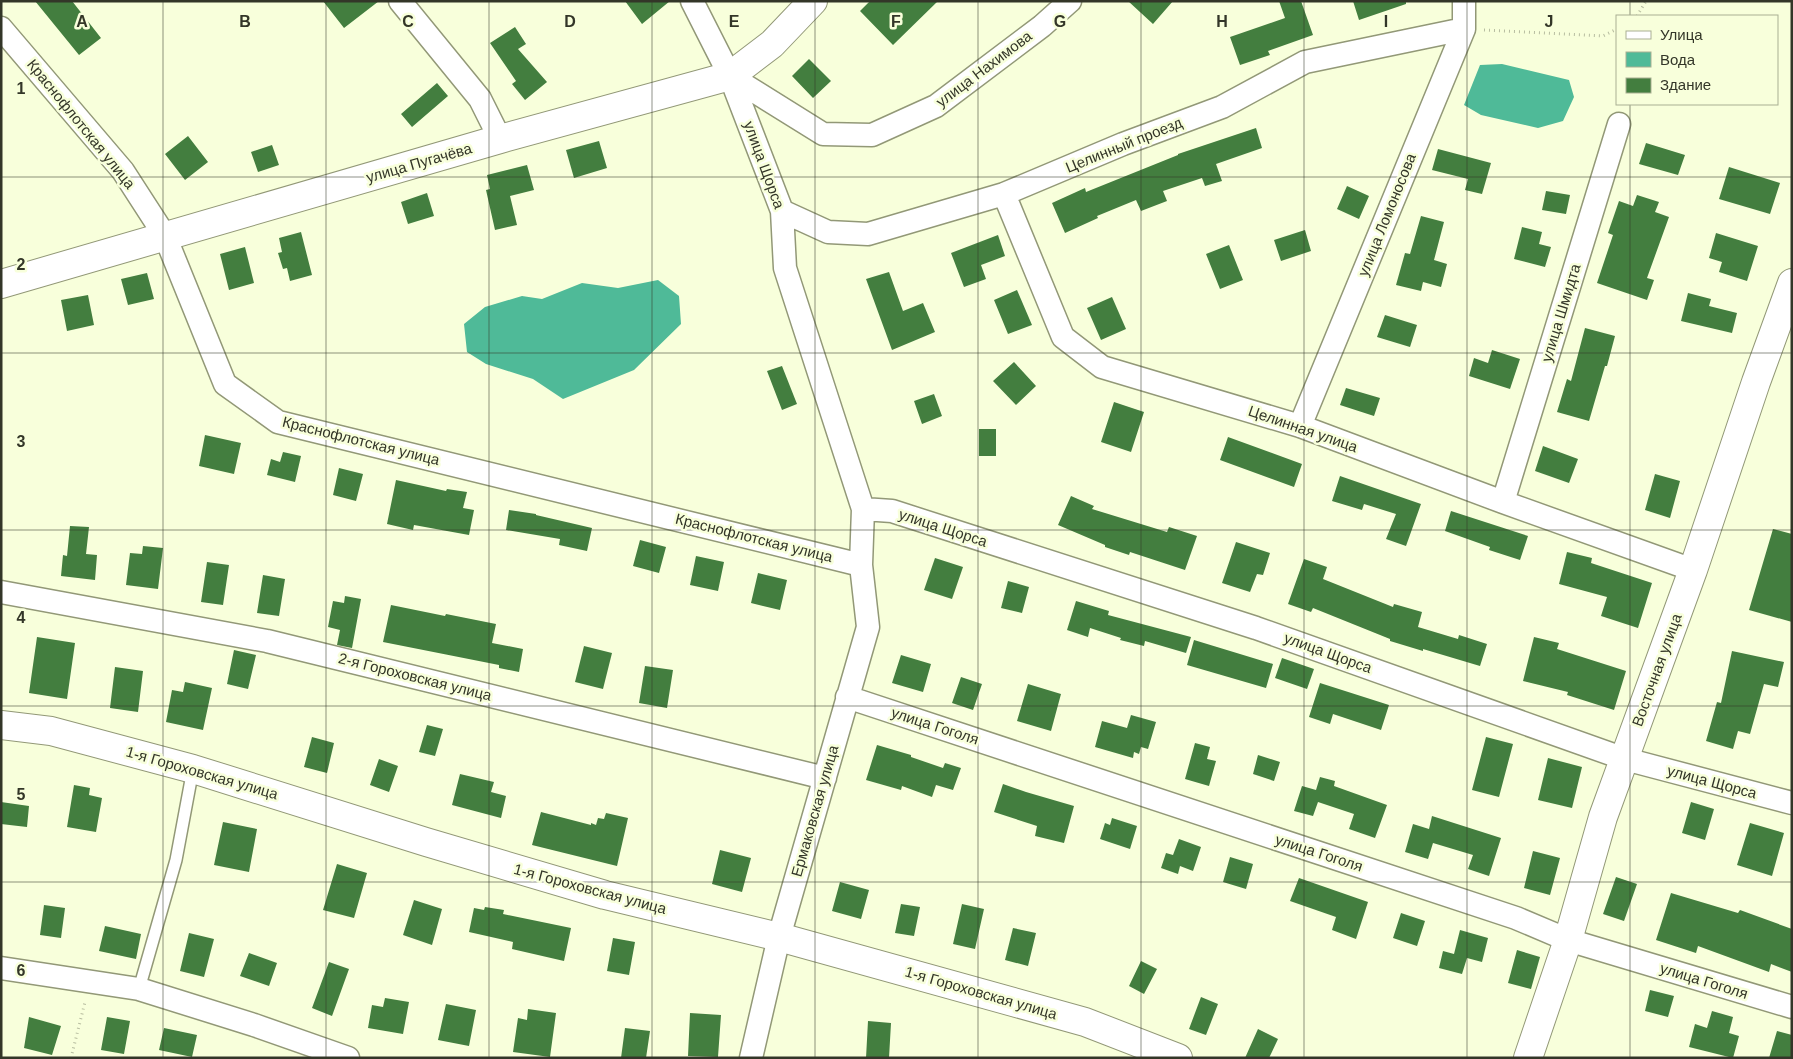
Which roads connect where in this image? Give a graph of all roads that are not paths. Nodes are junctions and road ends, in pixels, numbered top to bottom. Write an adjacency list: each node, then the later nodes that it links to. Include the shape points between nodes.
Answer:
1 (400, 1): 10 (street, via 480,99)
2 (692, 1): 8 (street, улица Щорса)
3 (813, 1): 8 (street, улица Пугачёва, via 772,44)
4 (1070, 1): 8 (street, улица Нахимова, via 936,106 872,135 823,134)
5 (1464, 1): 7 (street, улица Ломоносова)
6 (1, 28): 13 (street, Краснофлотская улица, via 123,171)
7 (1464, 29): 11 (street, Целинный проезд, via 1305,62 1222,107); 16 (street, улица Ломоносова)
8 (730, 76): 10 (street, улица Пугачёва); 12 (street, улица Щорса)
9 (1619, 124): 17 (street, улица Шмидта)
10 (500, 139): 13 (street, улица Пугачёва)
11 (1004, 194): 12 (street, Целинный проезд, via 868,234 828,232); 16 (street, Целинная улица, via 1063,337 1102,367)
12 (782, 211): 18 (street, улица Щорса, via 785,268)
13 (166, 236): 15 (street, улица Пугачёва); 19 (street, Краснофлотская улица, via 225,384 278,422)
14 (1792, 283): 20 (street, Восточная улица)
15 (1, 284)
16 (1300, 426): 17 (street, Целинная улица)
17 (1502, 502): 20 (street, Целинная улица)
18 (863, 509): 19 (street, улица Щорса); 24 (street, улица Щорса, via 892,511 1256,628)
19 (861, 565): 22 (street, Ермаковская улица, via 868,628)
20 (1693, 570): 24 (street, Восточная улица)
21 (1, 592): 26 (street, 2-я Гороховская улица, via 267,641)
22 (847, 697): 26 (street, Ермаковская улица); 29 (street, улица Гоголя, via 1516,918)
23 (1, 724): 25 (street, 1-я Гороховская улица, via 51,731)
24 (1625, 759): 27 (street, улица Щорса); 29 (street, Восточная улица, via 1602,817)
25 (194, 769): 28 (street, 1-я Гороховская улица, via 605,895); 31 (lane, via 176,860)
26 (824, 778): 28 (street, Ермаковская улица)
27 (1792, 803)
28 (779, 937): 34 (street, Ермаковская улица); 35 (street, 1-я Гороховская улица, via 1086,1022)
29 (1568, 940): 32 (street, улица Гоголя); 36 (street, Восточная улица)
30 (1, 968): 31 (street)
31 (139, 989): 33 (street)
32 (1792, 1007)
33 (348, 1058)
34 (751, 1058)
35 (1178, 1058)
36 (1528, 1058)

